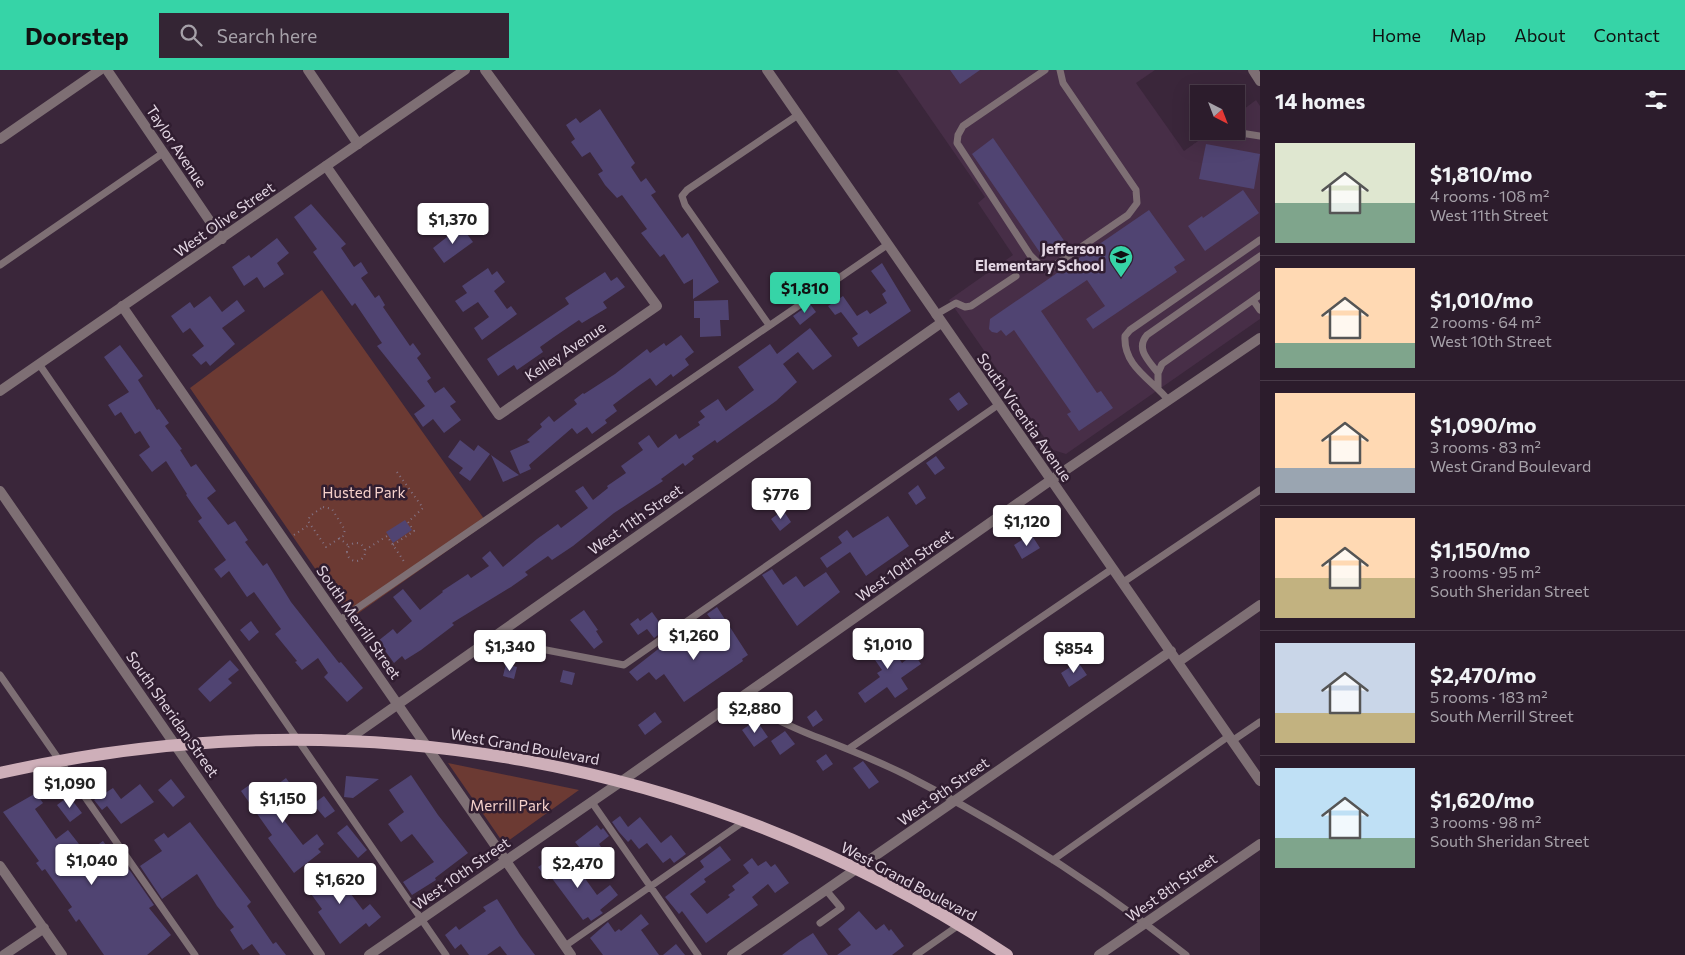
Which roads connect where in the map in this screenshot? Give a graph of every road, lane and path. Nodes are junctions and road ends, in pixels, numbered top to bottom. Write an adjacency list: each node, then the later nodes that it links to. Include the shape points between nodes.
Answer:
1 (100, 70): 14 (street)
2 (107, 70): 16 (street, Taylor Avenue)
3 (308, 70): 15 (street)
4 (465, 70): 15 (street, West Olive Street)
5 (485, 70): 17 (street, Kelley Avenue, via 657,306 499,415)
6 (767, 70): 11 (street, South Vicentia Avenue)
7 (1045, 70): 8 (lane, via 963,126 957,143 1030,255 1040,265 1052,267 1128,215 1137,203 1136,190 1063,83)
8 (1060, 70)
9 (1253, 70): 10 (street)
10 (1260, 81)
11 (798, 115): 20 (street, South Vicentia Avenue); 29 (lane, via 682,196 685,205)
12 (1245, 134): 13 (lane)
13 (1260, 136)
14 (0, 139)
15 (358, 144): 17 (street, West Olive Street)
16 (163, 153): 18 (street, Taylor Avenue); 22 (lane)
17 (326, 166): 18 (street, West Olive Street)
18 (222, 238): 26 (street, West Olive Street)
19 (1260, 240): 33 (lane, via 1125,336 1127,354 1142,376)
20 (887, 245): 28 (street, South Vicentia Avenue); 29 (lane)
21 (1260, 256): 32 (lane, via 1147,335 1142,342 1142,351)
22 (0, 266)
23 (1016, 276): 28 (lane, via 971,306 965,307 956,302)
24 (1260, 296): 25 (lane)
25 (1253, 300): 27 (lane); 32 (lane, via 1165,362)
26 (122, 306): 31 (street, West Olive Street); 53 (street, South Merrill Street)
27 (1260, 310)
28 (938, 319): 36 (street, South Vicentia Avenue); 54 (street, West 11th Street)
29 (770, 325): 50 (lane)
30 (1260, 338): 35 (street, West 10th Street)
31 (39, 364): 34 (street, West Olive Street); 62 (lane)
32 (1158, 374): 33 (lane)
33 (1158, 386): 35 (lane)
34 (0, 391)
35 (1169, 401): 38 (street, West 10th Street)
36 (998, 405): 38 (street, South Vicentia Avenue); 54 (lane, via 624,665)
37 (397, 472): 41 (path, via 423,508)
38 (1051, 480): 49 (street, South Vicentia Avenue); 58 (street, West 10th Street)
39 (1260, 490): 51 (lane)
40 (0, 491): 64 (street, South Sheridan Street)
41 (418, 512): 42 (path); 46 (path, via 408,522 414,531)
42 (421, 517)
43 (309, 525): 44 (path); 45 (path, via 326,547); 45 (path, via 310,516 329,507 345,528)
44 (294, 535)
45 (339, 538): 47 (path)
46 (393, 545): 48 (path, via 387,536); 50 (path)
47 (349, 546): 48 (path, via 359,543); 48 (path, via 347,554 352,561 361,560)
48 (365, 550)
49 (1112, 569): 51 (street, South Vicentia Avenue); 66 (lane)
50 (410, 571): 53 (lane)
51 (1122, 583): 55 (street, South Vicentia Avenue)
52 (1260, 605): 56 (street)
53 (340, 620): 59 (street, South Merrill Street)
54 (489, 639): 59 (street, West 11th Street)
55 (1171, 651): 56 (street, South Vicentia Avenue); 72 (street, West 9th Street)
56 (1178, 662): 61 (street, South Vicentia Avenue)
57 (0, 676): 67 (lane)
58 (736, 700): 66 (lane, via 808,734); 69 (street, West 10th Street)
59 (397, 703): 63 (street, West 11th Street); 65 (street, South Merrill Street)
60 (1260, 722): 61 (lane)
61 (1231, 738): 70 (street, South Vicentia Avenue); 76 (lane)
62 (297, 739): 63 (main road, West Grand Boulevard); 64 (main road, West Grand Boulevard); 81 (lane)
63 (347, 740): 65 (main road, West Grand Boulevard)
64 (176, 745): 67 (main road, West Grand Boulevard); 90 (street, South Sheridan Street)
65 (428, 747): 69 (main road, West Grand Boulevard, via 557,766); 75 (street, South Merrill Street)
66 (850, 748): 72 (lane)
67 (59, 761): 68 (main road, West Grand Boulevard); 89 (lane)
68 (0, 773)
69 (622, 781): 71 (street, West 10th Street); 73 (main road, West Grand Boulevard)
70 (1260, 781)
71 (591, 802): 75 (street, West 10th Street); 79 (lane)
72 (954, 802): 76 (lane); 78 (street, West 9th Street)
73 (746, 821): 78 (main road, West Grand Boulevard); 79 (lane)
74 (1260, 844): 82 (street, West 8th Street)
75 (506, 860): 81 (street, West 10th Street); 86 (street, South Merrill Street)
76 (1053, 860): 82 (lane)
77 (0, 866): 85 (street)
78 (856, 869): 80 (street, West 9th Street); 84 (main road, West Grand Boulevard)
79 (651, 888): 86 (lane); 93 (lane)
80 (826, 890): 83 (lane, via 841,908); 94 (street, West 9th Street)
81 (421, 919): 91 (street, West 10th Street); 92 (lane)
82 (1146, 922): 97 (street, West 8th Street); 98 (lane)
83 (820, 923)
84 (959, 925): 95 (lane); 96 (main road, West Grand Boulevard)
85 (44, 928): 87 (street); 88 (street)
86 (568, 951)
87 (4, 955)
88 (62, 955)
89 (195, 955)
90 (320, 955)
91 (369, 955)
92 (446, 955)
93 (698, 955)
94 (732, 955)
95 (916, 955)
96 (1007, 955)
97 (1099, 955)
98 (1186, 955)

